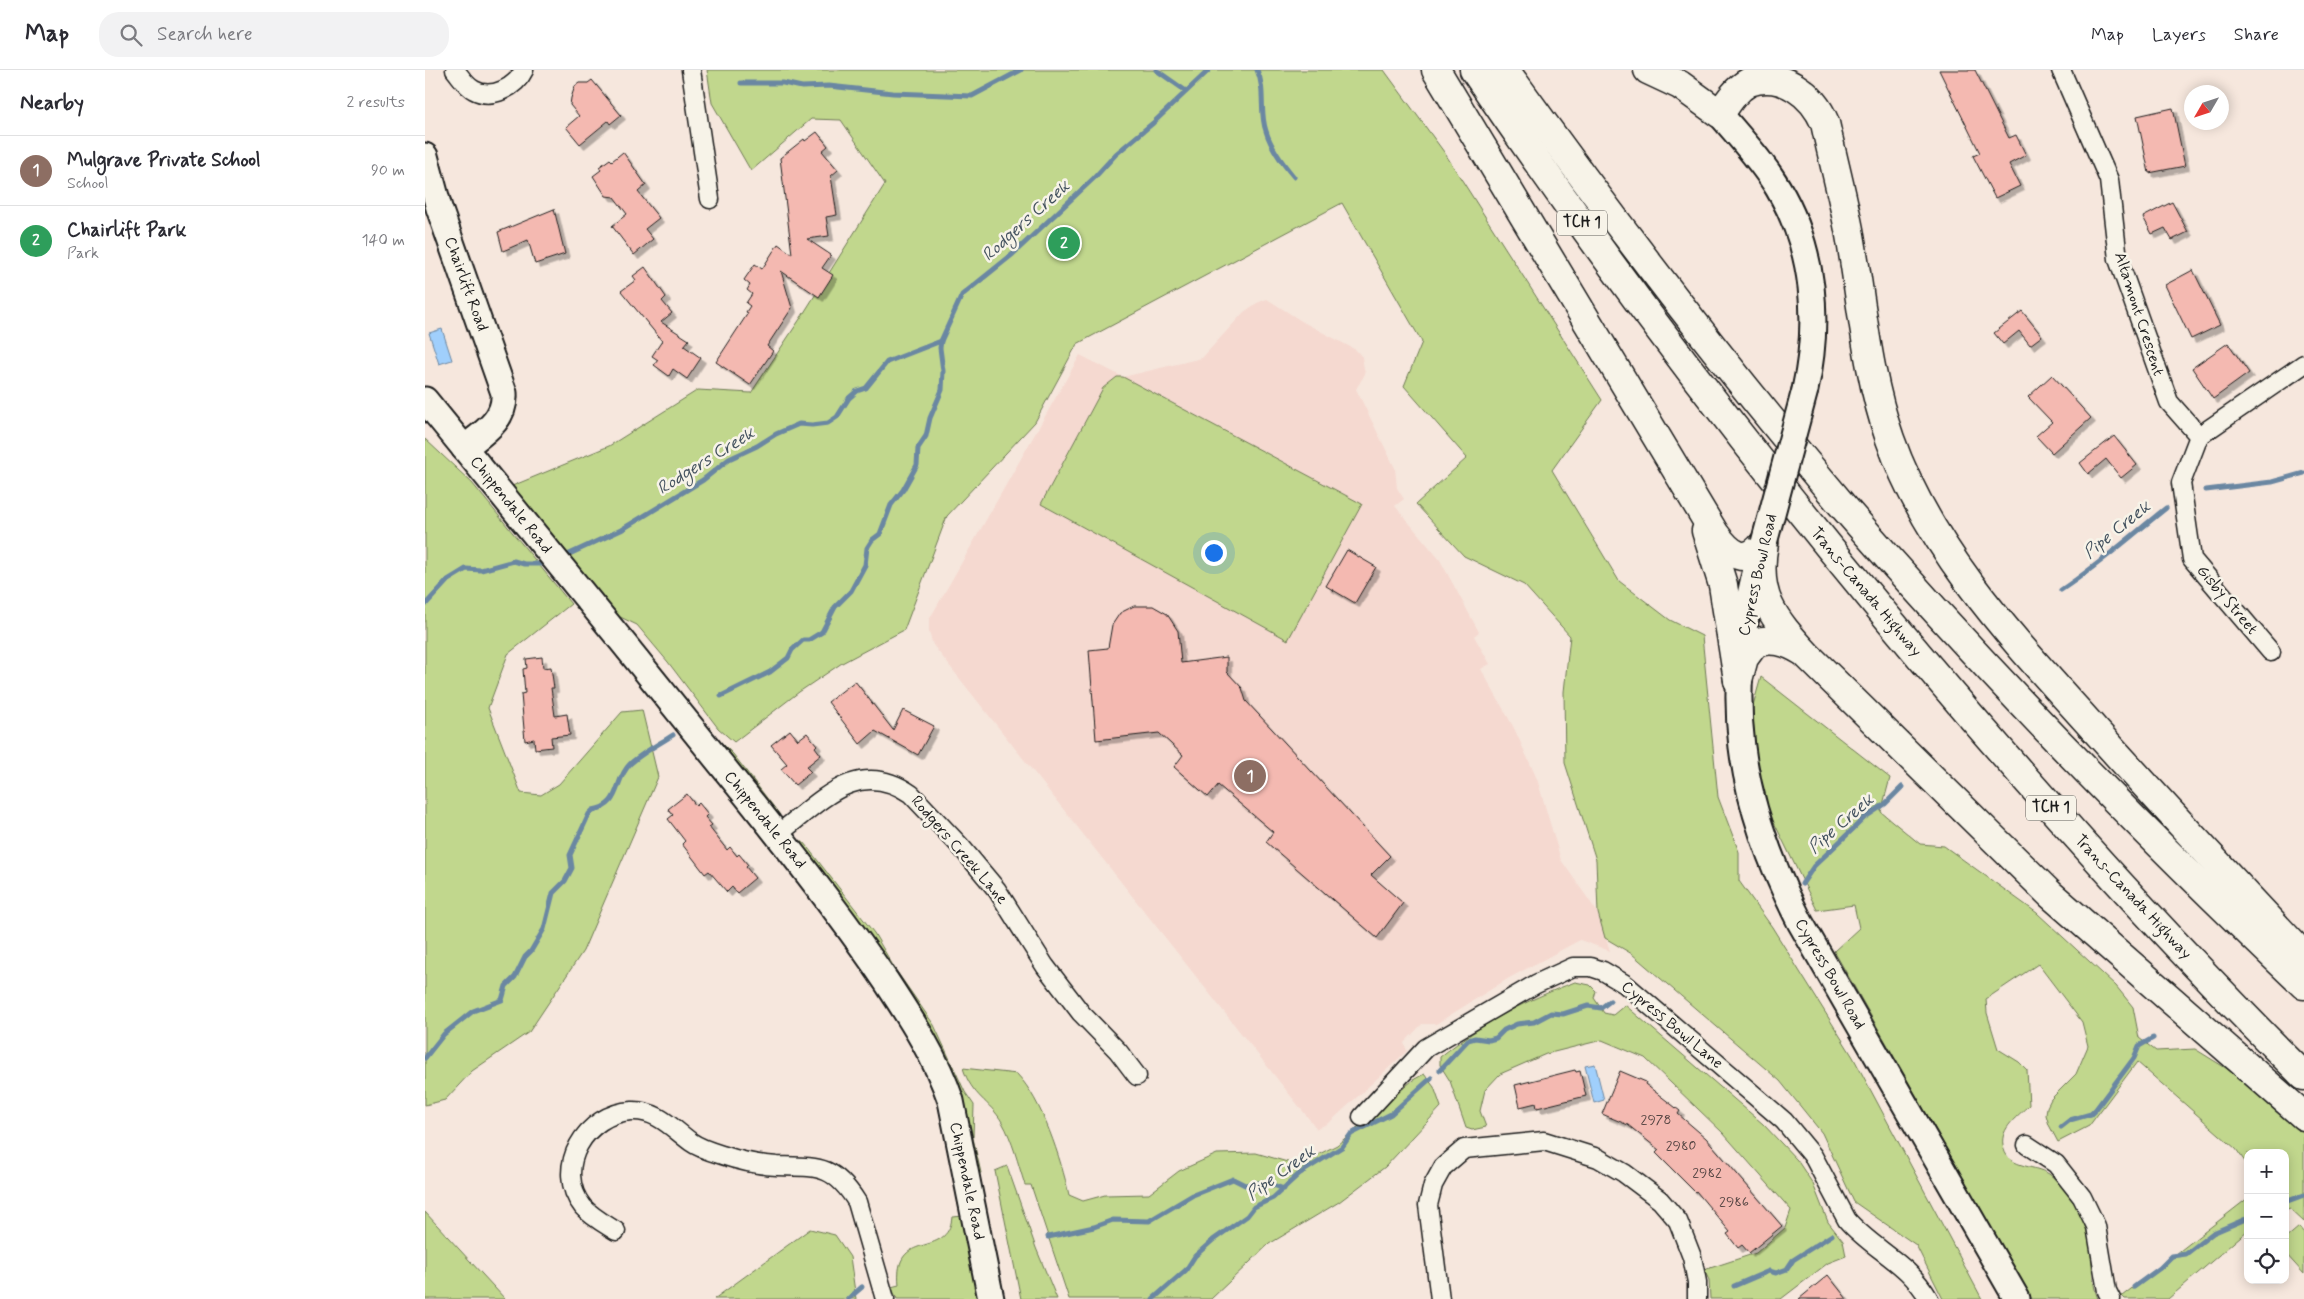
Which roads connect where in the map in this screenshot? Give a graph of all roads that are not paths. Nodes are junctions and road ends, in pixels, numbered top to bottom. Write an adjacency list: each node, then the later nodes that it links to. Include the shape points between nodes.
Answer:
1 (455, 70): 2 (street, via 474,90 492,93 517,81)
2 (524, 70)
3 (691, 70): 11 (street)
4 (1437, 70): 16 (highway)
5 (1474, 70): 25 (highway, Trans-Canada Highway / TCH 1, via 1635,296 1819,535 1939,680 2068,827)
6 (1505, 70): 23 (highway, TCH 1, via 1717,354 1842,504 2039,722 2177,864)
7 (1648, 70): 9 (highway, via 1680,85)
8 (2061, 70): 14 (street, Altamont Crescent, via 2109,180 2118,259 2169,402)
9 (1720, 114): 17 (street, Cypress Bowl Road, bridge, via 1760,162 1793,217 1811,282 1815,314 1814,341 1805,390); 22 (highway, via 1738,89 1760,78 1774,78 1799,87 1819,109 1825,123 1849,233 1870,360 1890,439 1916,499 1941,543 1967,581 2028,655 2205,852)
10 (425, 156): 15 (street, Chairlift Road, via 439,208 491,353 491,406)
11 (710, 199)
12 (2304, 364): 14 (street)
13 (425, 400): 15 (street, Chippendale Road)
14 (2199, 436): 18 (street, Gisby Street, via 2181,483 2192,559)
15 (459, 442): 21 (street, Chippendale Road)
16 (1688, 488): 17 (highway, via 1715,534 1733,553 1750,556); 20 (highway, via 1721,577)
17 (1763, 542): 19 (highway, via 1760,570 1766,599 1779,624); 20 (street, Cypress Bowl Road, via 1747,608)
18 (2271, 652)
19 (1807, 655): 20 (highway, via 1781,641 1755,643 1744,658); 26 (highway, via 2050,894)
20 (1738, 680): 35 (street, Cypress Bowl Road, via 1739,734 1750,797 1784,892)
21 (777, 835): 24 (street, Rodgers Creek Lane, via 831,793 851,782 871,778 901,787 980,868 1045,966); 31 (street, Chippendale Road, via 866,951 917,1029 942,1076 951,1101)
22 (2304, 956)
23 (2304, 985)
24 (1137, 1076)
25 (2304, 1076)
26 (2304, 1116)
27 (1362, 1117): 34 (street, Cypress Bowl Lane, via 1426,1048 1536,984 1573,967 1603,970 1655,1009 1784,1121 1813,1156 1847,1220 1899,1262)
28 (2027, 1145): 36 (street, via 2056,1164 2082,1197 2096,1226)
29 (617, 1231): 30 (street, via 583,1207 576,1194 571,1167 577,1144 594,1125 618,1113 645,1112 658,1116 692,1143 718,1154 746,1163 804,1165 831,1173 849,1189 857,1202)
30 (885, 1299)
31 (991, 1299)
32 (1440, 1299): 33 (street, via 1428,1205 1433,1184 1443,1167 1464,1149 1544,1141 1598,1158 1660,1200 1678,1221 1692,1257)
33 (1697, 1299)
34 (1929, 1299)
35 (2017, 1299)
36 (2111, 1299)

